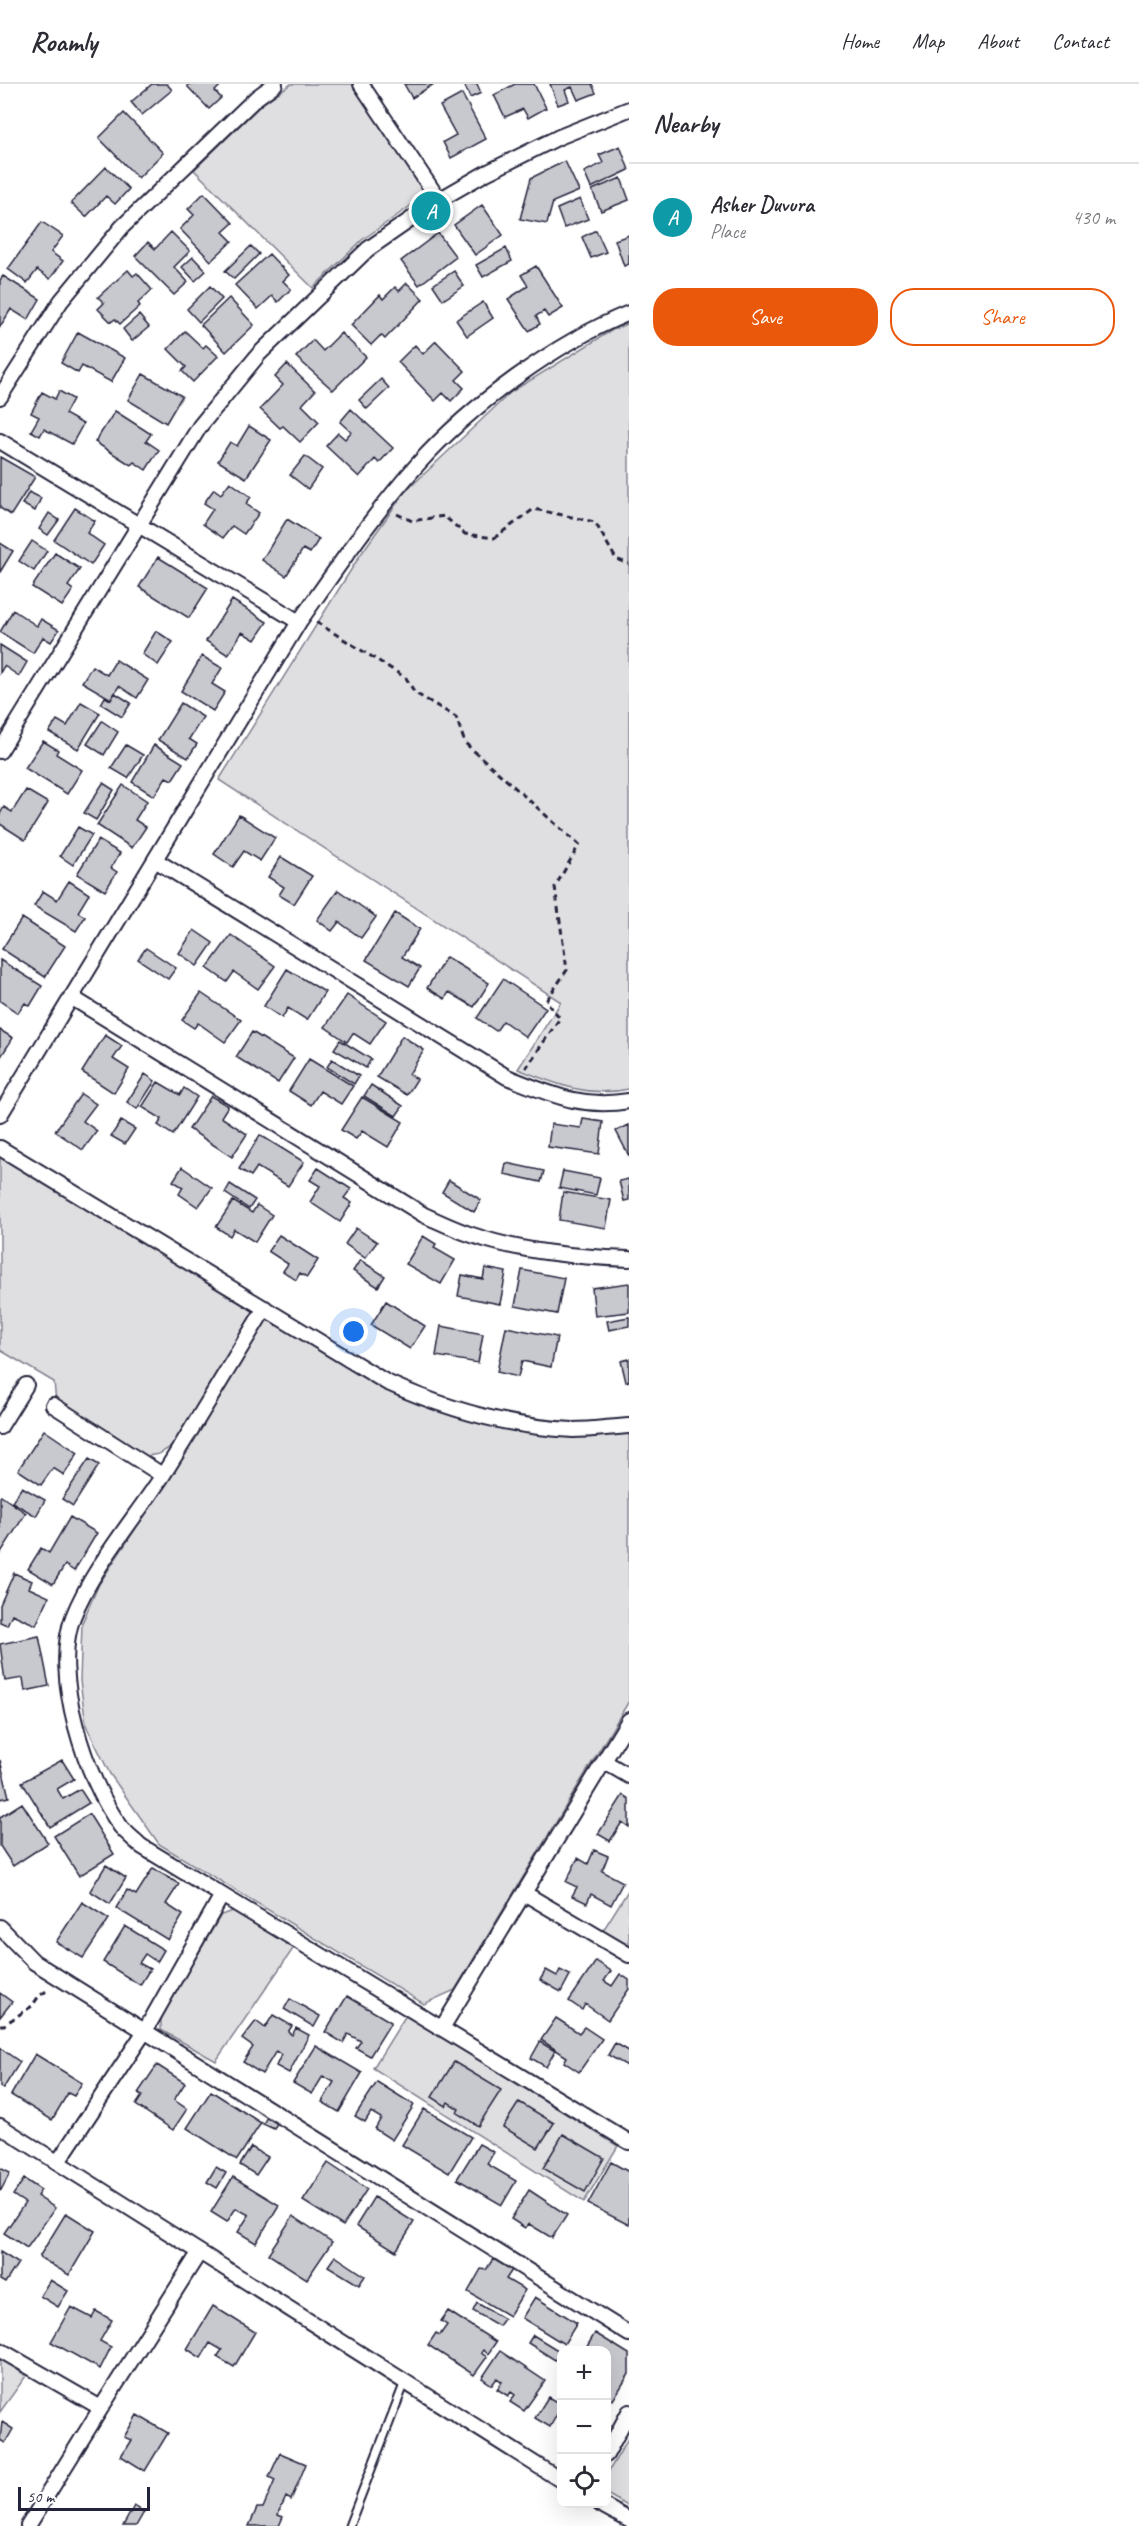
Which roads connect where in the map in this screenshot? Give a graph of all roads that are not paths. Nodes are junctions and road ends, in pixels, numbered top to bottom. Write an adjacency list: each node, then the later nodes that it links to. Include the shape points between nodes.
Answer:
1 (275, 84): 6 (street, via 122,227 61,302)
2 (361, 84): 4 (street)
3 (629, 109): 4 (street, via 559,138)
4 (439, 200): 8 (street, via 368,249 259,354 200,426)
5 (629, 313): 9 (street, via 550,355 486,399 418,463 348,551)
6 (0, 397)
7 (0, 441): 8 (street)
8 (140, 524): 9 (street); 10 (street)
9 (302, 618): 11 (street)
10 (0, 751)
11 (155, 860): 12 (street); 13 (street, via 507,1077 562,1099 612,1104)
12 (71, 997): 14 (street); 16 (street, via 424,1215 472,1235 535,1251)
13 (629, 1101)
14 (0, 1115)
15 (0, 1148): 17 (street)
16 (629, 1259)
17 (265, 1308): 20 (street, via 386,1382 458,1410 512,1424 575,1430); 22 (street)
18 (26, 1385): 21 (street)
19 (53, 1404): 22 (street)
20 (629, 1426)
21 (0, 1427)
22 (162, 1475): 27 (street, via 90,1582 72,1618 65,1680 90,1769 122,1829 141,1846)
23 (629, 1720): 24 (street)
24 (605, 1762): 25 (street); 26 (street)
25 (629, 1776)
26 (524, 1893): 29 (street); 30 (street)
27 (222, 1895): 30 (street); 31 (street)
28 (0, 1927): 31 (street, via 34,1962)
29 (629, 1955)
30 (441, 2028): 33 (street)
31 (145, 2031): 34 (street); 36 (street)
32 (0, 2126): 34 (street)
33 (629, 2142)
34 (58, 2163): 35 (street)
35 (199, 2253): 38 (street); 39 (street)
36 (629, 2334)
37 (0, 2350): 39 (street)
38 (405, 2382): 42 (street); 46 (lane)
39 (101, 2408): 45 (street)
40 (629, 2412): 41 (street)
41 (607, 2454)
42 (557, 2478)
43 (607, 2508): 44 (street)
44 (629, 2520)
45 (28, 2526)
46 (349, 2526)

